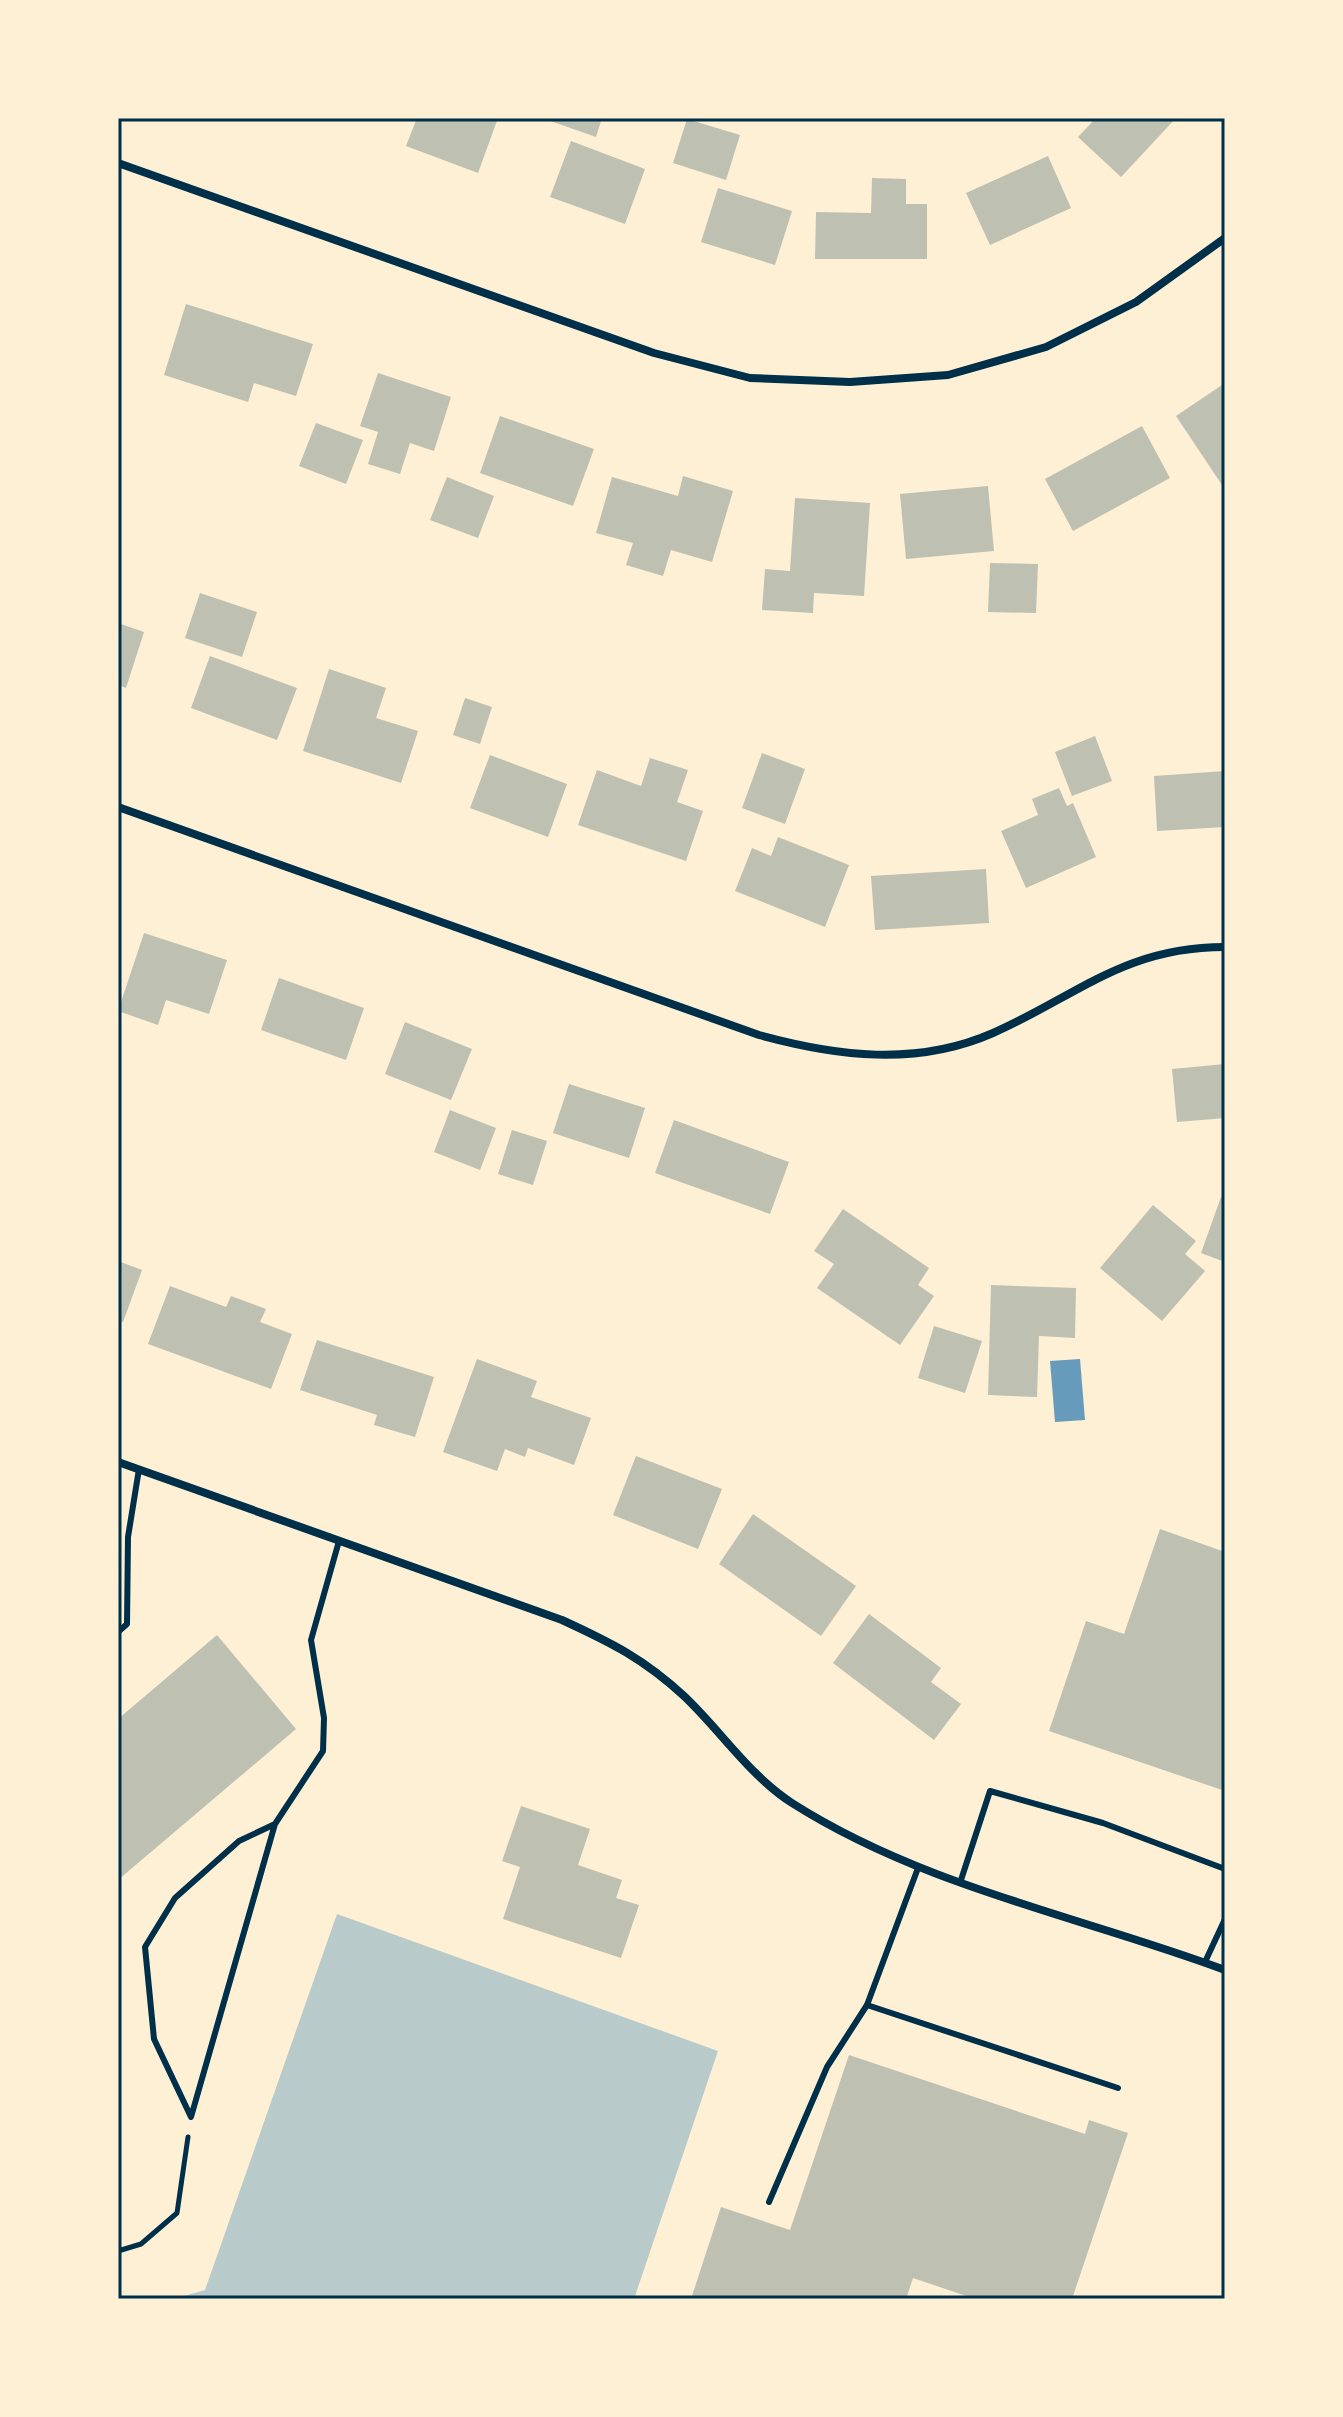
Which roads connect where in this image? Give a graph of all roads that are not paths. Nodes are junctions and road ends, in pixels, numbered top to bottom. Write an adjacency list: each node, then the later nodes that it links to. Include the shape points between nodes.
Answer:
1 (118, 163): 2 (street, via 654,353 750,378 850,382 948,375 1046,347 1136,302)
2 (1225, 238)
3 (118, 807): 4 (street, via 759,1035 817,1051 879,1057 941,1048 992,1034 1125,963)
4 (1225, 947)
5 (118, 1462): 6 (street)
6 (139, 1469): 7 (street); 8 (lane, via 128,1537 127,1624)
7 (339, 1541): 9 (lane, via 311,1640 324,1718 323,1751); 10 (street, via 562,1620 629,1651 685,1697 733,1752 788,1801)
8 (118, 1632)
9 (275, 1824): 9 (lane, via 191,2117 154,2039 145,1947 175,1898 239,1841)
10 (918, 1868): 12 (street); 16 (lane)
11 (1225, 1869): 12 (lane, via 1103,1823 990,1791)
12 (960, 1883): 14 (street)
13 (1225, 1919): 14 (lane)
14 (1205, 1962): 15 (street)
15 (1225, 1970)
16 (867, 2005): 17 (lane); 18 (lane, via 827,2067)
17 (1118, 2088)
18 (769, 2202)

